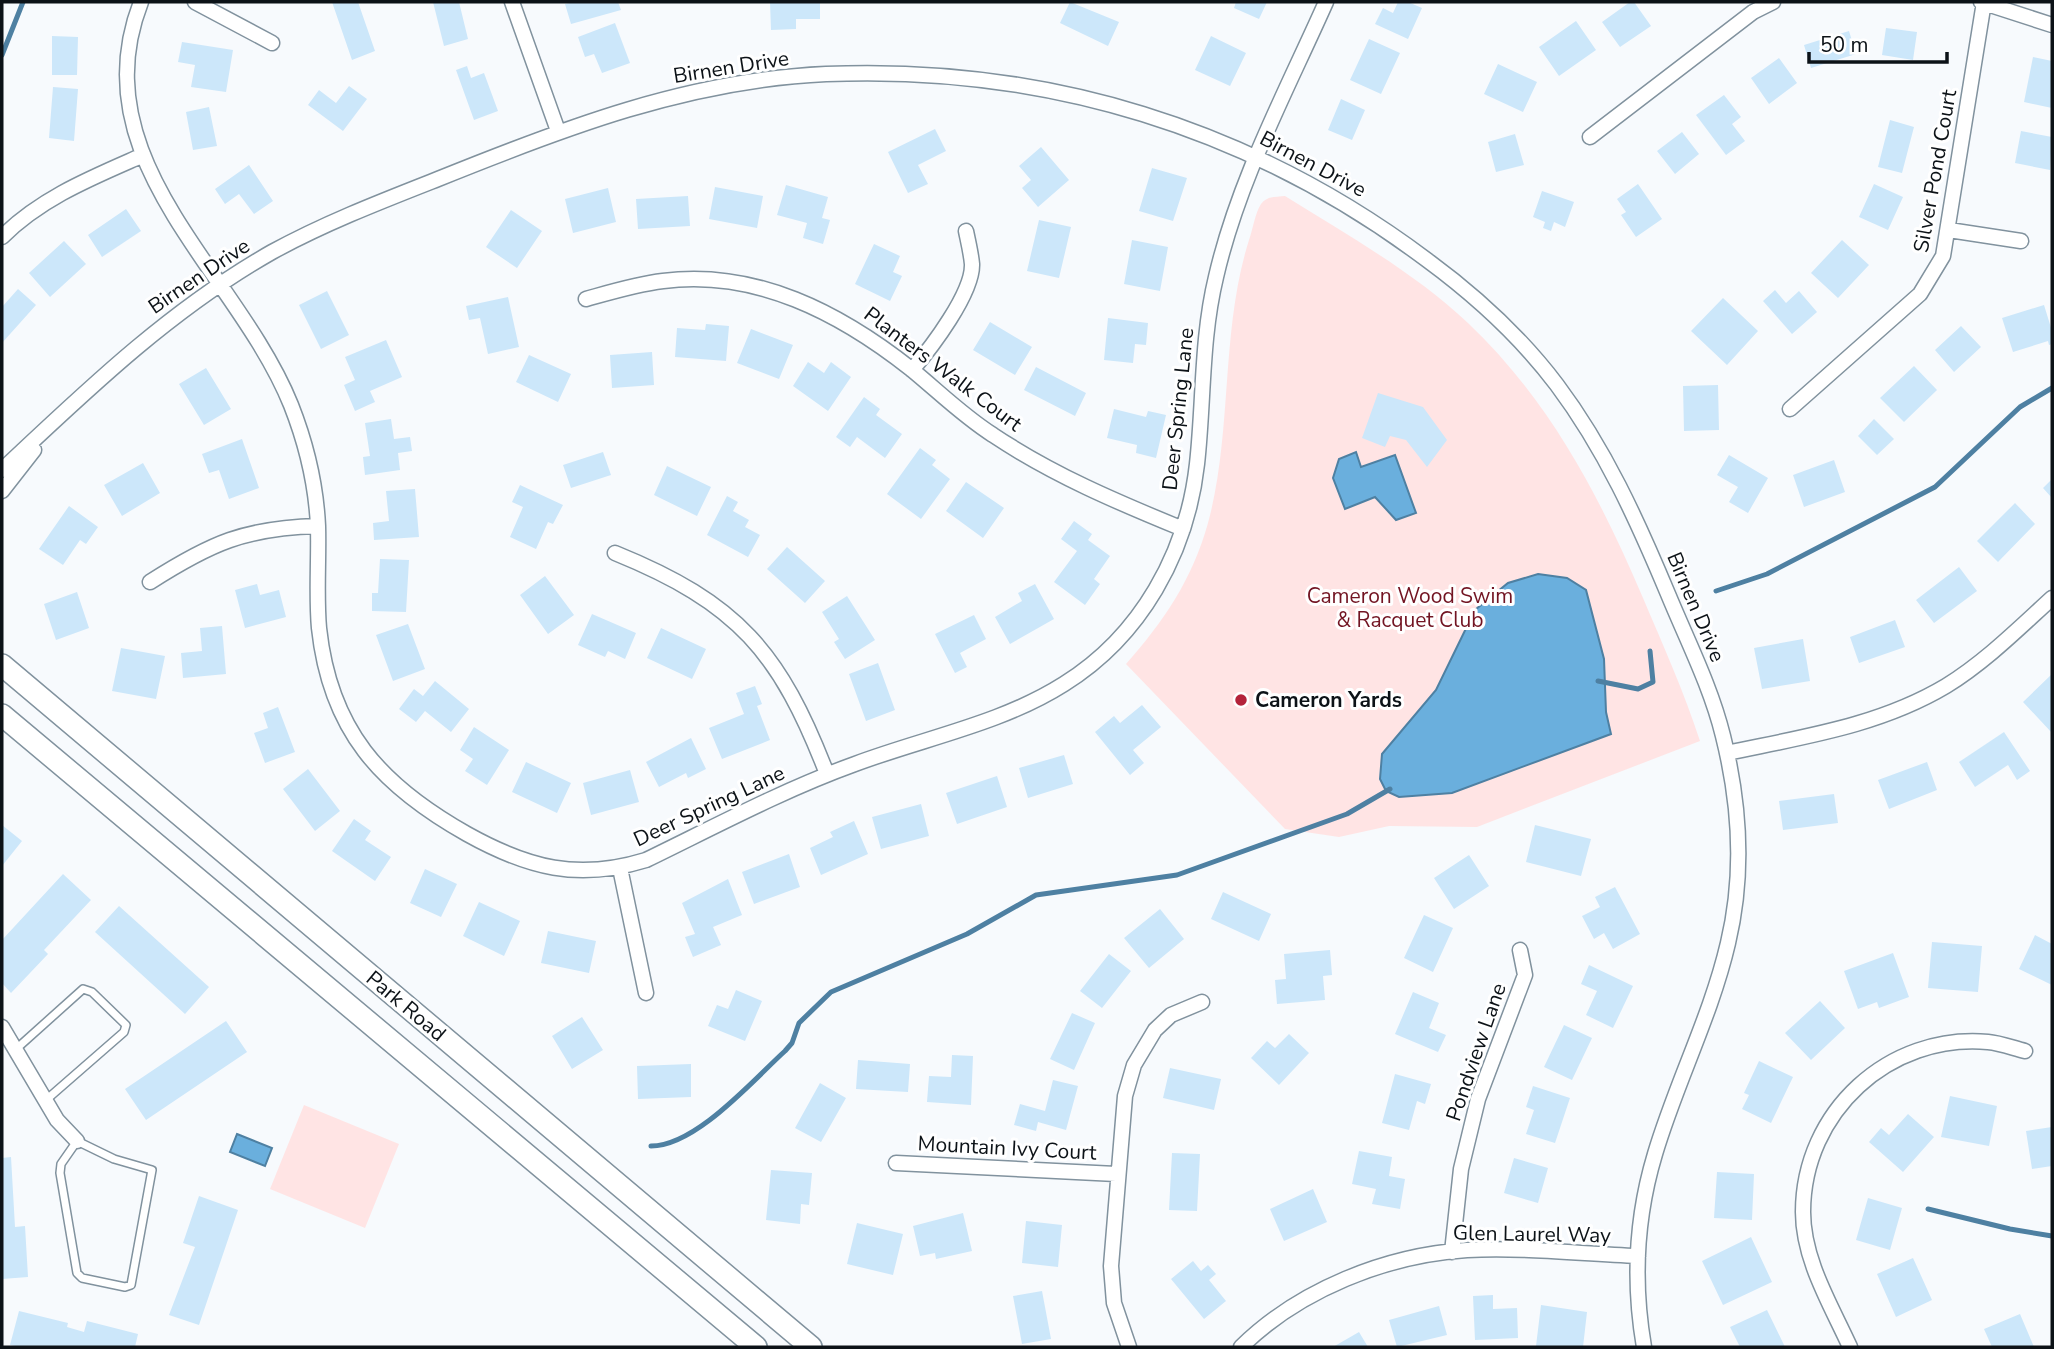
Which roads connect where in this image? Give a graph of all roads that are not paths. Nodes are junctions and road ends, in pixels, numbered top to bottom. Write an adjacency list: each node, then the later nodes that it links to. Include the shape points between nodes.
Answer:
1 (141, 2): 12 (street, Deer Spring Lane, via 126,76 132,130)
2 (195, 2): 9 (street)
3 (512, 2): 10 (street)
4 (1326, 2): 13 (street, Deer Spring Lane)
5 (1773, 2): 7 (street)
6 (1983, 2): 8 (street); 14 (street, Silver Pond Court)
7 (1749, 7): 11 (street)
8 (2052, 25)
9 (272, 43)
10 (558, 131): 13 (street, Birnen Drive, via 712,90 807,76 894,74 986,81 1079,96 1188,128); 18 (street, Birnen Drive, via 346,217 280,248)
11 (1590, 137)
12 (141, 156): 16 (street, via 61,192 29,212); 18 (street, Deer Spring Lane)
13 (1257, 156): 26 (street, Deer Spring Lane, via 1230,225 1216,278 1202,368 1197,464); 32 (street, Birnen Drive, via 1331,194 1466,289 1524,345 1558,387 1628,502 1710,694)
14 (1950, 230): 17 (street); 21 (street, Silver Pond Court, via 1944,256 1920,294)
15 (966, 231): 20 (street, via 972,264 967,279 940,336)
16 (2, 237)
17 (2021, 241)
18 (220, 286): 22 (street, Birnen Drive, via 162,325); 25 (street, Deer Spring Lane, via 290,402 303,437)
19 (586, 299): 20 (street, Planters Walk Court, via 665,280 747,285 810,303 845,321)
20 (912, 370): 26 (street, Planters Walk Court, via 971,420 1046,468)
21 (1790, 409)
22 (62, 413): 23 (street, Birnen Drive); 24 (street, Birnen Drive)
23 (2, 470)
24 (2, 491)
25 (318, 526): 28 (street, via 284,527 231,538 197,552); 34 (street, Deer Spring Lane, via 319,628 330,687 352,735 386,778 421,807 502,853 549,868)
26 (1182, 529): 33 (street, Deer Spring Lane, via 1162,580 1143,611 1119,639 1065,684 1015,709)
27 (615, 553): 33 (street, via 691,589 758,645 797,703)
28 (150, 582)
29 (2052, 598): 32 (street, via 1983,660 1929,696 1846,728)
30 (2, 665): 48 (main road, Park Road)
31 (2, 715): 47 (main road, Park Road)
32 (1727, 753): 46 (street, Birnen Drive, via 1738,827 1733,919 1714,993 1652,1164)
33 (827, 774): 34 (street, Deer Spring Lane)
34 (620, 868): 36 (street)
35 (1520, 950): 45 (street, Pondview Lane, via 1525,975 1478,1099 1461,1168)
36 (646, 993)
37 (1202, 1002): 44 (street, via 1171,1015 1142,1048 1125,1096)
38 (2, 1027): 39 (street)
39 (15, 1050): 41 (street); 41 (lane, via 83,989 126,1025 124,1032)
40 (2025, 1051): 52 (street, via 1990,1042 1920,1049 1874,1072 1833,1114 1811,1160 1803,1213 1814,1269)
41 (45, 1101): 42 (street)
42 (76, 1141): 42 (lane, via 60,1173 77,1273 92,1280 131,1285 152,1170)
43 (896, 1163): 44 (street, Mountain Ivy Court)
44 (1116, 1174): 49 (street, via 1112,1285)
45 (1452, 1252): 46 (street, Glen Laurel Way); 50 (street, Glen Laurel Way, via 1386,1265 1345,1279 1282,1314)
46 (1638, 1256): 51 (street, Birnen Drive)
47 (756, 1347)
48 (811, 1347)
49 (1129, 1347)
50 (1241, 1347)
51 (1644, 1347)
52 (1850, 1347)

